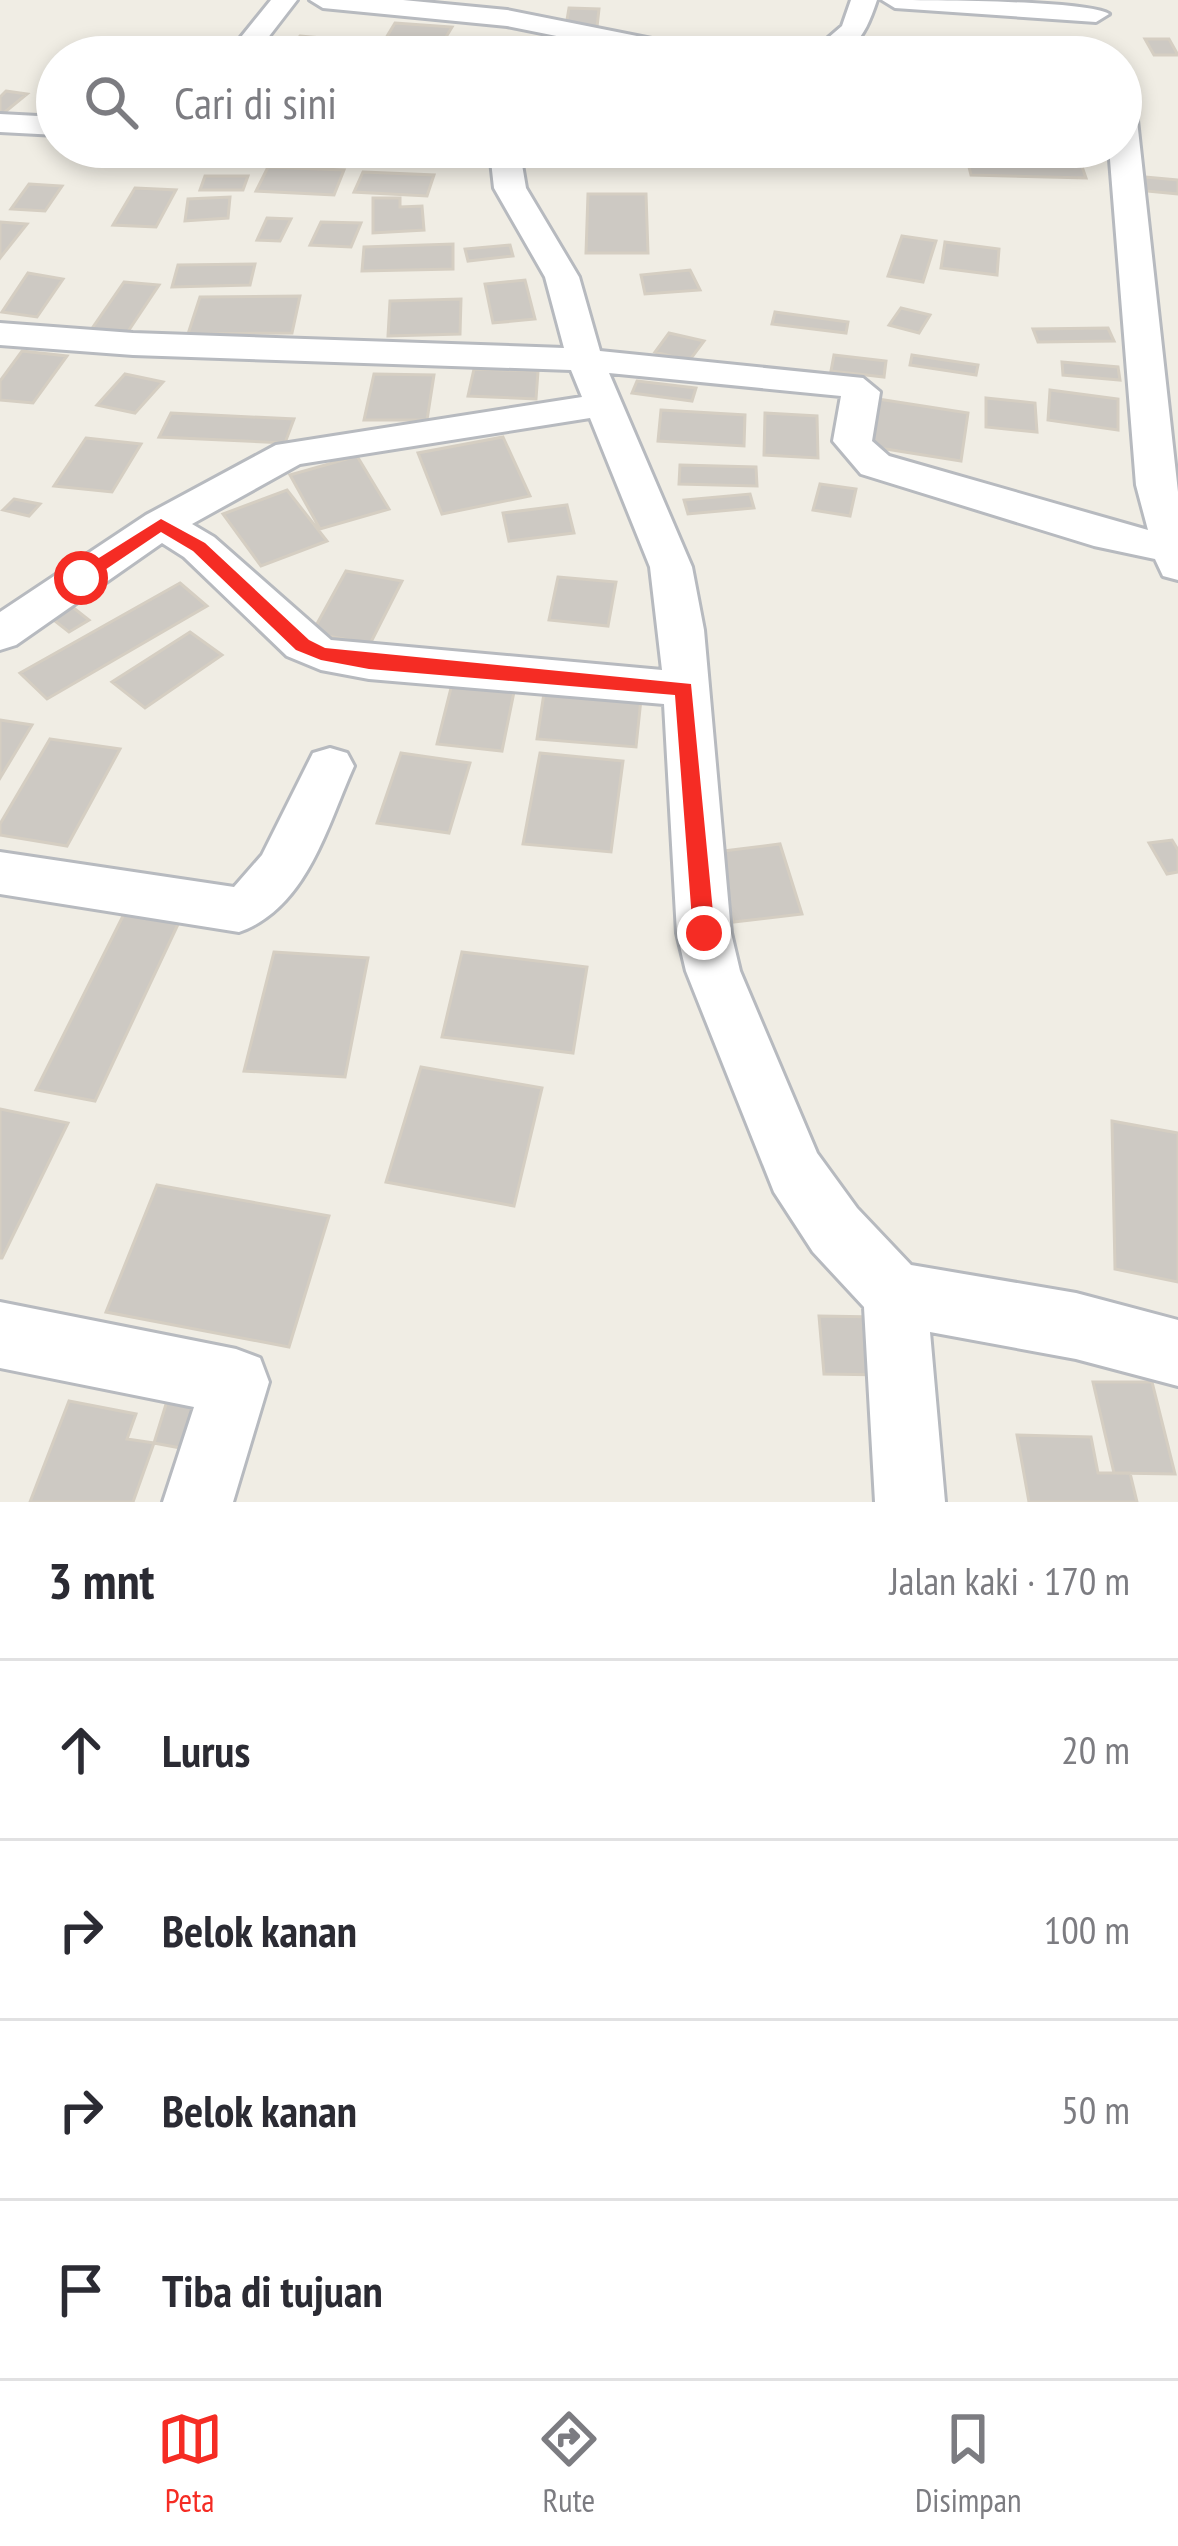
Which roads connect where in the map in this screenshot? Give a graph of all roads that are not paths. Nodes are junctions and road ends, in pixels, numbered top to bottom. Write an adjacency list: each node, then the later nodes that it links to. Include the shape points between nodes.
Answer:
1 (284, 0): 7 (street)
2 (322, 0): 6 (street)
3 (864, 0): 9 (street)
4 (895, 0): 5 (street)
5 (1096, 16)
6 (509, 18): 8 (street)
7 (256, 36)
8 (598, 36)
9 (846, 36)
10 (0, 123): 11 (street)
11 (36, 125)
12 (507, 168): 15 (street, via 510,188 562,277)
13 (1126, 168): 17 (street, via 1156,485)
14 (0, 334): 15 (street)
15 (593, 382): 16 (street, via 290,454); 17 (street, via 857,387 850,441 875,465); 19 (street, via 671,567)
16 (161, 524): 18 (street); 19 (street, via 199,547 321,654)
17 (1175, 558)
18 (0, 634)
19 (684, 688): 22 (street, via 713,971 795,1172)
20 (330, 766): 21 (street, via 269,890 251,907)
21 (0, 873)
22 (895, 1294): 24 (street); 26 (street)
23 (0, 1335): 25 (street, via 236,1382)
24 (1178, 1353)
25 (198, 1502)
26 (910, 1502)

